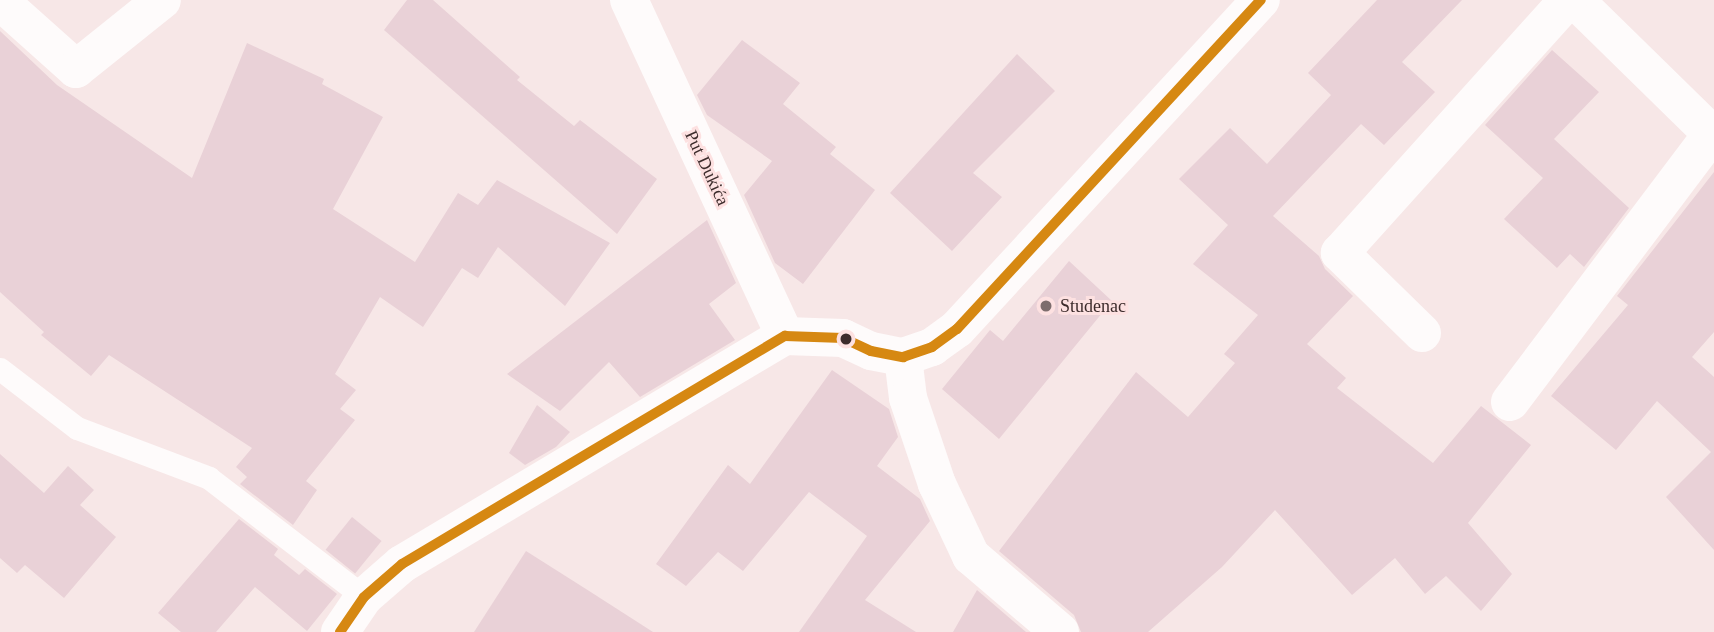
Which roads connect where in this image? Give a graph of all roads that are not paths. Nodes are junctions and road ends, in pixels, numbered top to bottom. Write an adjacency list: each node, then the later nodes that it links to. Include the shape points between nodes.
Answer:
1 (162, 0): 6 (street, via 76,69)
2 (629, 0): 9 (street, Put Dukića)
3 (1261, 0): 10 (street, via 957,329 932,347)
4 (1568, 0): 8 (street, via 1340,253)
5 (1575, 0): 7 (street)
6 (0, 1)
7 (1713, 135): 12 (street)
8 (1422, 334)
9 (785, 336): 10 (street, via 843,338 871,351); 13 (street, via 402,564)
10 (903, 356): 15 (street, via 908,398 937,484 971,556)
11 (0, 369): 13 (lane, via 77,428 209,478)
12 (1510, 402)
13 (364, 597): 14 (street)
14 (340, 632)
15 (1060, 632)

